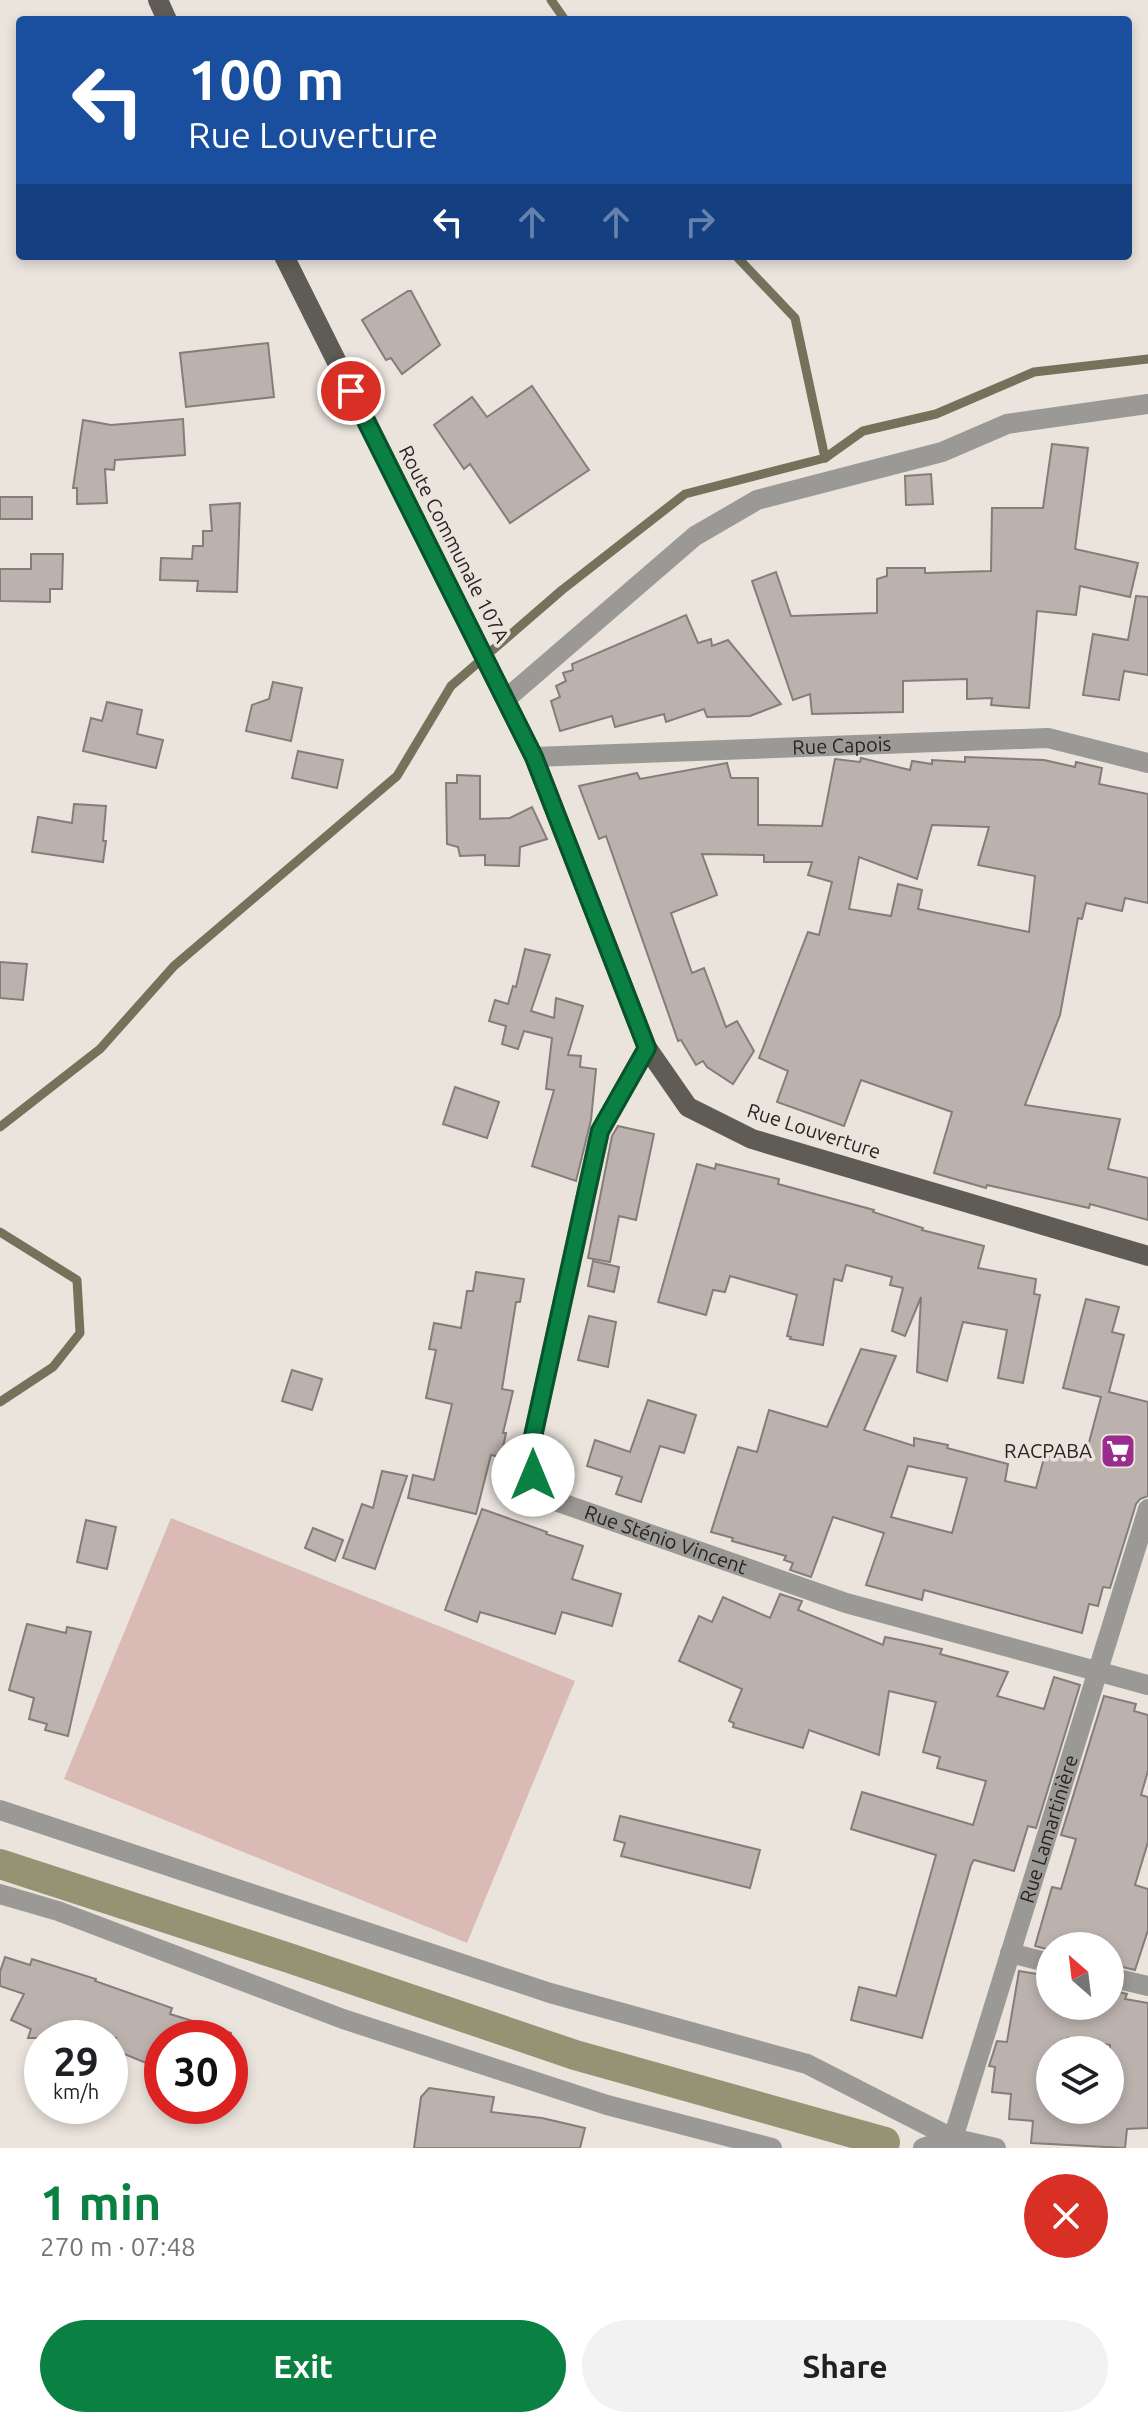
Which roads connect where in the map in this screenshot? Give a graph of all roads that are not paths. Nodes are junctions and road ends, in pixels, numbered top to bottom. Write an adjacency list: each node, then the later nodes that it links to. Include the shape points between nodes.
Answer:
1 (286, 260): 3 (main road, Route Communale 107A)
2 (1148, 404): 3 (street, via 1007,424 942,452 757,500 695,536)
3 (501, 691): 4 (main road, Rue Louverture)
4 (534, 757): 5 (street, Rue Capois, via 1048,738); 6 (main road, Rue Louverture)
5 (1148, 763)
6 (647, 1048): 7 (main road, Rue Louverture, via 688,1107 752,1139); 9 (street, Rue Sténio Vincent, via 600,1131 530,1450 533,1475 547,1498 846,1603)
7 (1148, 1256)
8 (1148, 1509): 9 (street, Rue Lamartinière)
9 (1097, 1671): 10 (street, Rue Sténio Vincent); 13 (street, Rue Lamartinière)
10 (1148, 1685)
11 (0, 1810): 17 (street, via 550,1993 807,2064)
12 (0, 1894): 18 (street, via 343,2019 607,2105)
13 (1010, 1953): 14 (street); 17 (street, Rue Lamartinière)
14 (1036, 1960)
15 (1124, 1980): 16 (street)
16 (1148, 1986)
17 (951, 2143): 19 (street); 20 (street)
18 (772, 2148)
19 (923, 2148)
20 (996, 2148)

